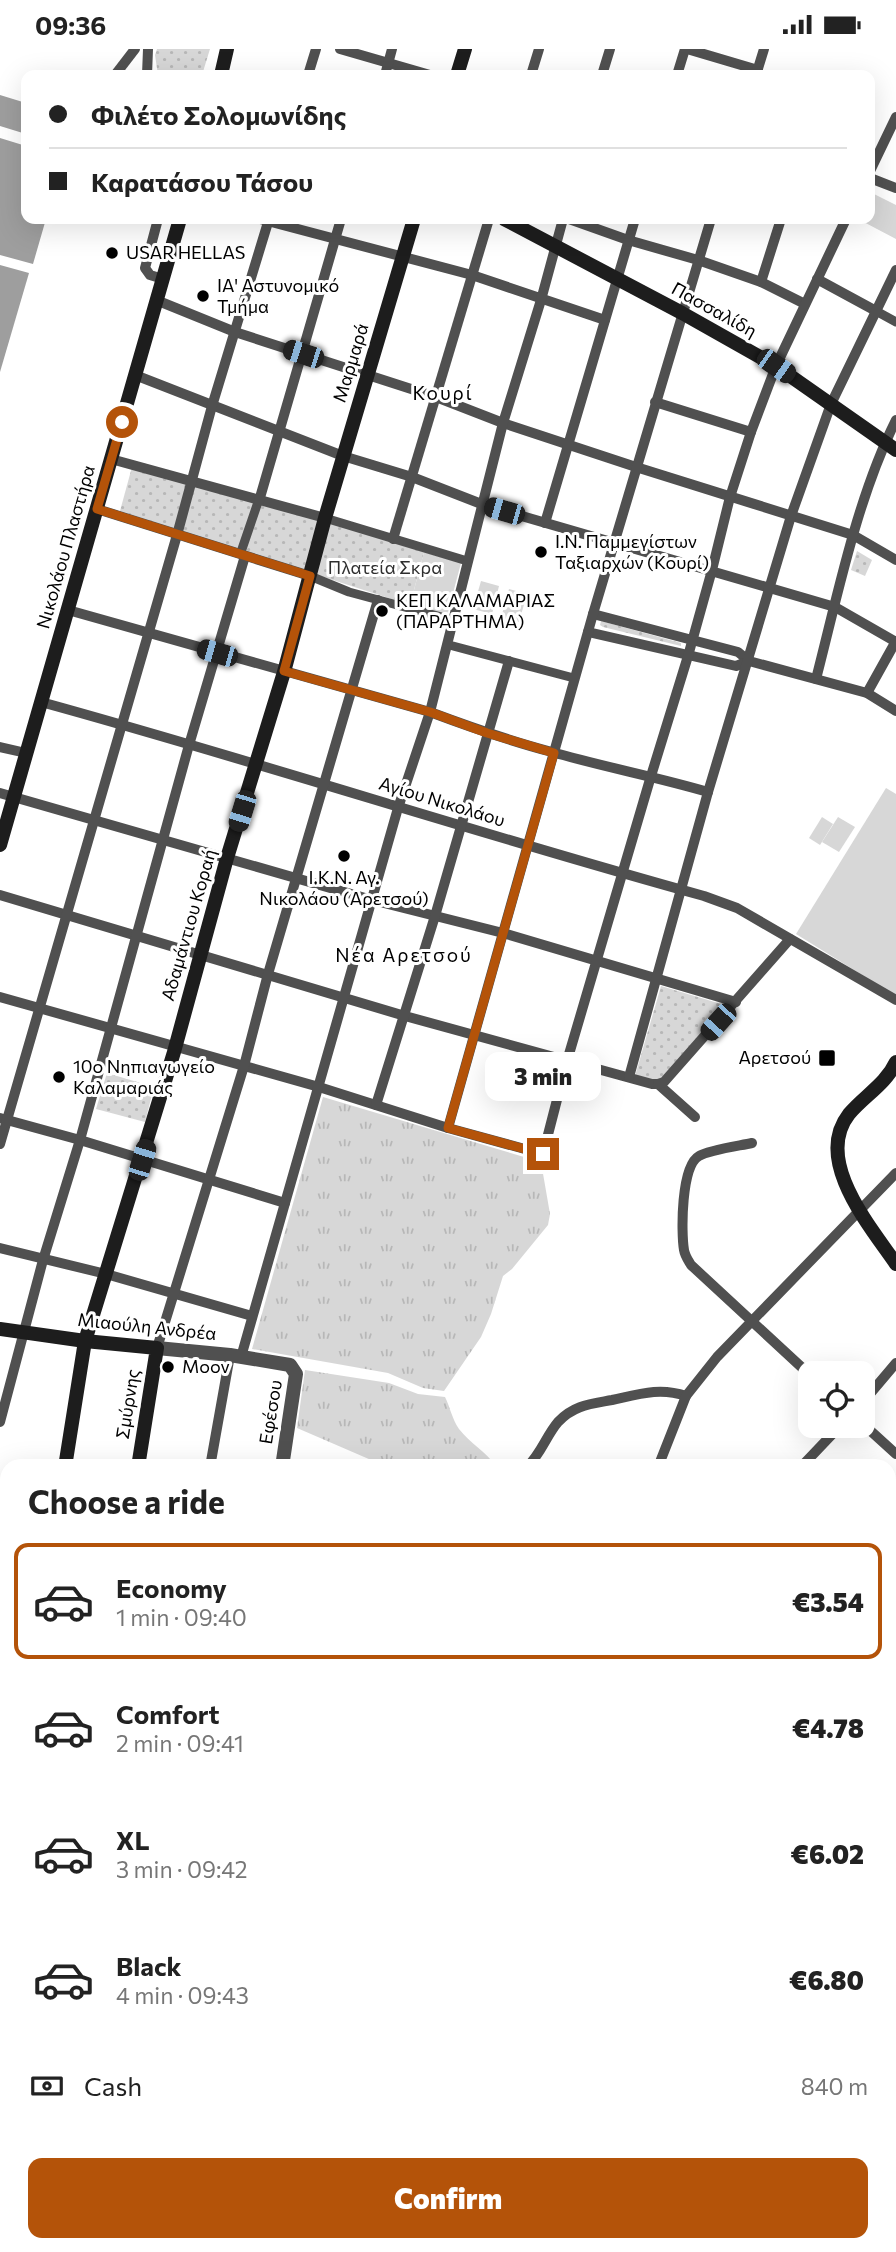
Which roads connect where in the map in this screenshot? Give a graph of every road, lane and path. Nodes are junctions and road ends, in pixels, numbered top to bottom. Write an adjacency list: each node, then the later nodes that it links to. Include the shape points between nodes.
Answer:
1 (228, 49): 14 (main road)
2 (316, 49): 15 (street)
3 (340, 49): 12 (street)
4 (392, 49): 12 (street)
5 (465, 49): 18 (main road)
6 (539, 49): 19 (street)
7 (610, 49): 20 (street)
8 (686, 49): 21 (street); 22 (street)
9 (764, 49): 23 (street)
10 (134, 50): 11 (street); 13 (street)
11 (147, 55)
12 (388, 62): 16 (street); 17 (street)
13 (119, 70)
14 (222, 70)
15 (310, 70)
16 (386, 70)
17 (413, 70)
18 (459, 70)
19 (533, 70)
20 (604, 70)
21 (679, 70)
22 (751, 70)
23 (758, 70)
24 (896, 117): 25 (street)
25 (875, 161)
26 (875, 179): 27 (street)
27 (896, 188)
28 (157, 224): 49 (street, via 145,268)
29 (179, 224): 49 (main road, Νικολάου Πλαστήρα)
30 (265, 224): 60 (street)
31 (281, 224): 42 (street)
32 (340, 224): 42 (street)
33 (413, 224): 45 (main road, Μαρμαρά)
34 (487, 224): 48 (street)
35 (514, 224): 44 (main road, Πασσαλίδη)
36 (562, 224): 44 (street)
37 (583, 224): 43 (street)
38 (633, 224): 43 (street)
39 (709, 224): 46 (street)
40 (779, 224): 52 (street)
41 (844, 224): 51 (street)
42 (335, 239): 45 (street); 61 (street)
43 (628, 240): 46 (street); 50 (street)
44 (556, 246): 50 (main road, Πασσαλίδη); 54 (street)
45 (403, 258): 48 (street); 64 (main road, Μαρμαρά)
46 (698, 260): 52 (street); 57 (street)
47 (896, 270): 56 (street)
48 (472, 275): 54 (street); 65 (street)
49 (163, 279): 53 (main road, Νικολάου Πλαστήρα)
50 (617, 279): 57 (main road, Πασσαλίδη); 58 (street)
51 (817, 279): 55 (street); 56 (street)
52 (761, 282): 55 (street)
53 (156, 300): 60 (street); 63 (main road, Νικολάου Πλαστήρα)
54 (541, 300): 58 (street); 70 (street)
55 (805, 304): 62 (street)
56 (876, 311): 59 (street); 67 (street)
57 (682, 313): 62 (main road, Πασσαλίδη); 66 (street)
58 (605, 320): 73 (street)
59 (896, 322)
60 (235, 333): 61 (street); 68 (street)
61 (303, 354): 64 (street); 71 (street)
62 (776, 366): 67 (main road, Πασσαλίδη); 72 (street)
63 (135, 375): 68 (street); 76 (main road, Νικολάου Πλαστήρα)
64 (367, 375): 65 (street); 75 (main road, Μαρμαρά)
65 (436, 397): 70 (street); 78 (street)
66 (655, 403): 72 (street); 77 (street)
67 (831, 404): 74 (main road, Πασσαλίδη); 84 (street)
68 (212, 406): 71 (street); 79 (street)
69 (896, 420): 74 (street)
70 (503, 423): 73 (street); 82 (street)
71 (279, 431): 75 (street); 81 (street)
72 (751, 432): 80 (street)
73 (568, 445): 77 (street); 86 (street)
74 (890, 446): 88 (street)
75 (343, 456): 78 (street); 85 (main road, Μαρμαρά)
76 (111, 459): 79 (street); 83 (main road, Νικολάου Πλαστήρα)
77 (636, 467): 80 (street); 90 (street)
78 (412, 477): 82 (street); 89 (street)
79 (192, 481): 81 (street); 87 (street)
80 (730, 498): 84 (street); 94 (street)
81 (258, 503): 85 (street); 91 (street)
82 (484, 505): 86 (street); 93 (street)
83 (97, 509): 87 (street); 99 (main road, Νικολάου Πλαστήρα)
84 (791, 516): 88 (street); 96 (street)
85 (325, 518): 89 (street); 95 (main road, Αδαμάντιου Κοραή)
86 (545, 523): 90 (street)
87 (177, 534): 91 (street); 102 (street)
88 (853, 535): 92 (street); 98 (street)
89 (393, 539): 93 (street)
90 (614, 542): 94 (street); 100 (street)
91 (243, 552): 95 (street); 107 (street)
92 (896, 560)
93 (466, 561): 117 (street)
94 (712, 571): 96 (street); 104 (street)
95 (310, 576): 97 (street); 111 (main road, Αδαμάντιου Κοραή)
96 (768, 587): 98 (street); 110 (street)
97 (378, 600): 101 (street); 114 (street)
98 (835, 607): 105 (street); 113 (street)
99 (68, 610): 102 (street); 116 (main road, Νικολάου Πλαστήρα)
100 (593, 614): 103 (street); 104 (street)
101 (449, 619)
102 (148, 632): 107 (street); 119 (street)
103 (588, 632): 108 (street); 124 (street)
104 (692, 641): 108 (street); 110 (street, via 738,652)
105 (896, 642): 115 (street)
106 (453, 646): 109 (street)
107 (217, 653): 111 (street); 121 (street)
108 (688, 656): 110 (street, via 736,666); 126 (street)
109 (509, 661): 112 (street); 120 (street)
110 (749, 661): 113 (street); 128 (street)
111 (284, 671): 114 (street); 125 (main road, Αδαμάντιου Κοραή)
112 (570, 677)
113 (816, 679): 115 (street)
114 (352, 690): 117 (street); 127 (street)
115 (867, 693): 118 (street)
116 (41, 702): 119 (street, Αγίου Νικολάου); 123 (main road, Νικολάου Πλαστήρα)
117 (430, 712): 120 (street); 130 (street)
118 (896, 712)
119 (121, 724): 121 (street, Αγίου Νικολάου); 131 (street)
120 (487, 733): 124 (street); 132 (street)
121 (189, 745): 125 (street, Αγίου Νικολάου); 133 (street)
122 (0, 747): 123 (street)
123 (26, 753): 129 (main road, Νικολάου Πλαστήρα)
124 (554, 753): 126 (street); 135 (street)
125 (257, 764): 127 (street, Αγίου Νικολάου); 136 (main road, Αδαμάντιου Κοραή)
126 (651, 776): 128 (street); 137 (street)
127 (324, 785): 130 (street, Αγίου Νικολάου); 138 (street)
128 (708, 792): 139 (street)
129 (7, 795): 131 (street); 134 (main road, Νικολάου Πλαστήρα)
130 (398, 807): 132 (street, Αγίου Νικολάου); 141 (street)
131 (93, 821): 133 (street); 142 (street)
132 (460, 827): 135 (street, Αγίου Νικολάου); 143 (street)
133 (162, 840): 136 (street); 145 (street)
134 (0, 845)
135 (527, 846): 137 (street, Αγίου Νικολάου); 144 (street)
136 (228, 858): 138 (street); 147 (main road, Αδαμάντιου Κοραή)
137 (622, 874): 139 (street, Αγίου Νικολάου); 148 (street)
138 (296, 878): 141 (street); 149 (street)
139 (680, 889): 146 (street, Αγίου Νικολάου, via 737,908); 150 (street)
140 (0, 895): 142 (street)
141 (372, 900): 143 (street); 152 (street)
142 (66, 915): 145 (street); 155 (street)
143 (435, 916): 144 (street); 156 (street)
144 (503, 933): 148 (street); 158 (street)
145 (136, 935): 147 (street); 157 (street)
146 (790, 939): 153 (street, Αγίου Νικολάου); 154 (street)
147 (200, 954): 149 (street); 159 (main road, Αδαμάντιου Κοραή)
148 (597, 962): 150 (street); 160 (street)
149 (268, 974): 152 (street); 161 (street)
150 (657, 979): 154 (street); 163 (street)
151 (0, 997): 155 (street)
152 (344, 998): 156 (street); 165 (street)
153 (896, 1000)
154 (736, 1002): 164 (street)
155 (40, 1009): 157 (street); 168 (street)
156 (405, 1016): 158 (street); 166 (street)
157 (111, 1029): 159 (street); 170 (street)
158 (474, 1035): 160 (street); 169 (street)
159 (175, 1048): 161 (street); 173 (main road, Αδαμάντιου Κοραή)
160 (567, 1061): 163 (street); 169 (street, via 543,1154)
161 (244, 1066): 165 (street); 175 (street)
162 (894, 1068): 177 (main road, via 850,1113 837,1139 839,1162)
163 (629, 1076): 164 (street)
164 (659, 1084): 167 (street)
165 (320, 1087): 166 (street); 176 (street)
166 (376, 1105): 169 (street)
167 (695, 1117)
168 (4, 1119): 170 (street); 172 (street)
169 (448, 1128)
170 (80, 1140): 173 (street); 179 (street)
171 (752, 1143): 184 (street, via 696,1157 683,1203 686,1257)
172 (0, 1144)
173 (142, 1160): 175 (street); 181 (main road, Αδαμάντιου Κοραή)
174 (896, 1173): 177 (street)
175 (209, 1181): 176 (street); 182 (street)
176 (285, 1203): 183 (street)
177 (860, 1212): 180 (main road); 184 (street)
178 (0, 1248): 179 (street)
179 (43, 1260): 181 (street); 186 (street)
180 (896, 1264)
181 (106, 1274): 182 (street); 187 (main road, Αδαμάντιου Κοραή)
182 (174, 1293): 183 (street); 188 (street)
183 (252, 1316): 189 (street)
184 (752, 1322): 191 (street); 194 (street)
185 (0, 1329): 186 (main road, Μιαούλη Ανδρέα)
186 (25, 1333): 187 (main road, Μιαούλη Ανδρέα); 195 (street)
187 (85, 1341): 188 (main road, Μιαούλη Ανδρέα); 199 (main road, Αδαμάντιου Κοραή)
188 (157, 1348): 189 (street, Μιαούλη Ανδρέα); 200 (main road, Σμύρνης)
189 (236, 1356): 192 (street, Μιαούλη Ανδρέα); 201 (street)
190 (896, 1363): 193 (street)
191 (798, 1364)
192 (290, 1365): 202 (street, Εφέσου, via 296,1374)
193 (875, 1388)
194 (687, 1396): 203 (street, via 650,1391 577,1407 557,1423); 204 (street)
195 (0, 1422)
196 (875, 1435): 198 (street)
197 (829, 1438): 205 (street)
198 (896, 1454)
199 (66, 1459)
200 (139, 1459)
201 (212, 1459)
202 (283, 1459)
203 (534, 1459)
204 (661, 1459)
205 (809, 1459)

